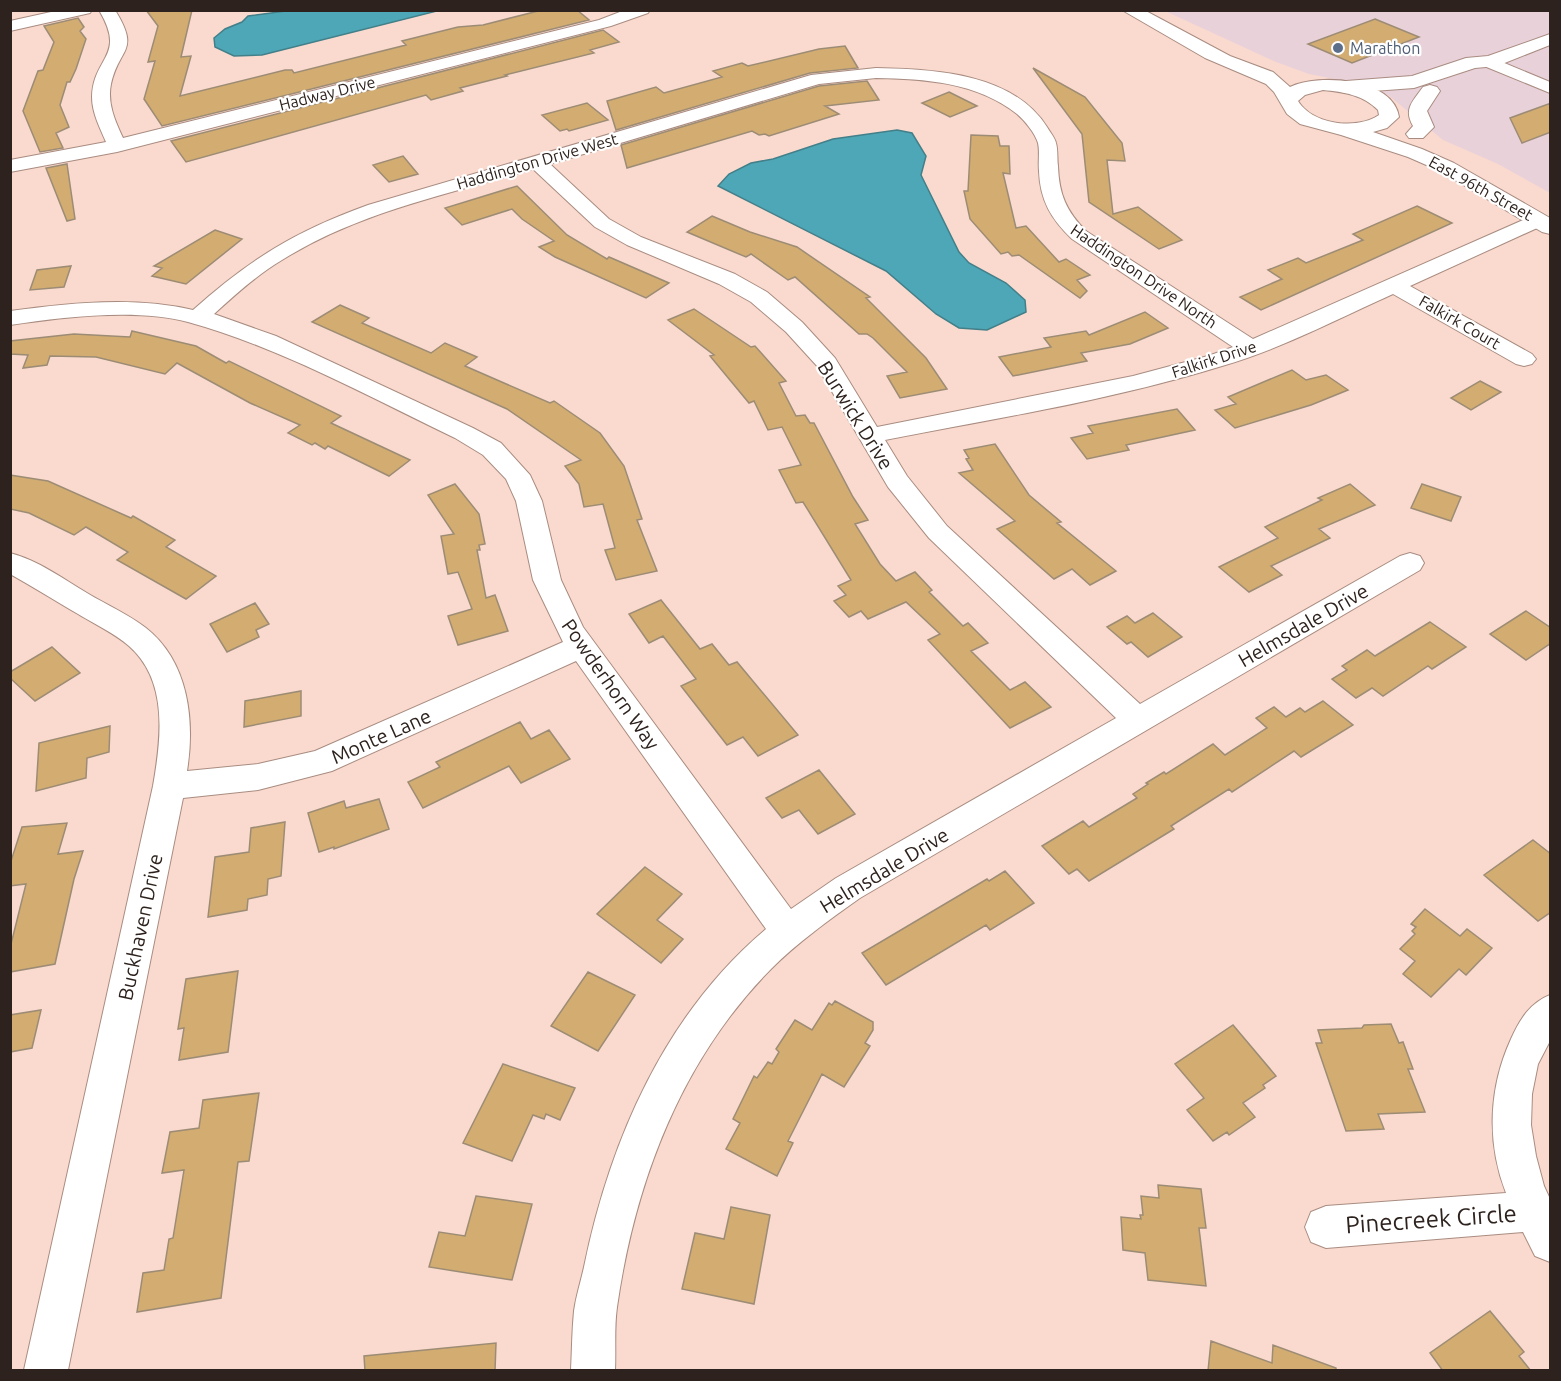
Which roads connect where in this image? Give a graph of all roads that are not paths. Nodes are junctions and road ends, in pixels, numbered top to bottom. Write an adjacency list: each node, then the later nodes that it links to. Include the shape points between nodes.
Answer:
1 (84, 10): 6 (street)
2 (106, 10): 17 (street, via 119,27 121,40 102,88 101,108)
3 (642, 10): 17 (street, Hadway Drive, via 593,26)
4 (1130, 10): 13 (main road, via 1222,59 1272,80)
5 (1154, 10): 10 (main road, via 1299,76)
6 (10, 26)
7 (1551, 39): 8 (main road)
8 (1490, 62): 10 (main road, via 1473,62 1407,84); 11 (street); 12 (main road, via 1489,69)
9 (905, 72): 18 (street, Haddington Drive West, via 818,79); 25 (street, Haddington Drive North, via 972,84 1018,106 1033,118 1047,142 1050,198 1065,222)
10 (1338, 86): 13 (main road, via 1302,88); 14 (main road, East 96th Street, via 1375,96)
11 (1551, 88)
12 (1430, 91): 14 (main road); 16 (main road, via 1418,106 1418,116 1425,127)
13 (1290, 99): 15 (main road, East 96th Street, via 1298,114)
14 (1389, 109): 15 (main road, via 1389,117 1383,123 1358,129); 16 (main road, East 96th Street)
15 (1341, 128): 21 (main road, East 96th Street, via 1437,162)
16 (1416, 134): 20 (main road, East 96th Street)
17 (117, 146): 19 (street, Hadway Drive)
18 (536, 161): 24 (street, Haddington Drive West, via 375,209 324,229 248,273); 27 (street, Burwick Drive, via 612,229 727,279 770,306 827,363)
19 (10, 166)
20 (1489, 168)
21 (1545, 212): 22 (street, Falkirk Drive)
22 (1395, 286): 25 (street, Falkirk Drive); 26 (street, Falkirk Court)
23 (10, 318): 24 (street, Powderhorn Way, via 107,309)
24 (197, 318): 30 (street, Powderhorn Way, via 260,337 492,449 517,476 529,501 547,580 563,617)
25 (1252, 349): 27 (street, Falkirk Drive, via 1135,383)
26 (1524, 359)
27 (870, 436): 31 (street, Burwick Drive, via 897,481 938,532)
28 (10, 561): 32 (street, Buckhaven Drive, via 125,629 158,662 166,675 177,732)
29 (1410, 563): 31 (street, Helmsdale Drive)
30 (582, 646): 32 (street, Monte Lane, via 321,762 258,777); 33 (street, Powderhorn Way)
31 (1138, 721): 33 (street, Helmsdale Drive, via 848,888)
32 (169, 786): 37 (street, Buckhaven Drive)
33 (788, 932): 38 (street, Helmsdale Drive, via 738,981 705,1022 665,1084 645,1126 623,1186 605,1254 596,1307)
34 (1551, 1012): 35 (street, via 1525,1048 1512,1099 1514,1145)
35 (1543, 1226): 36 (street, Pinecreek Circle)
36 (1326, 1227)
37 (46, 1371)
38 (593, 1371)

